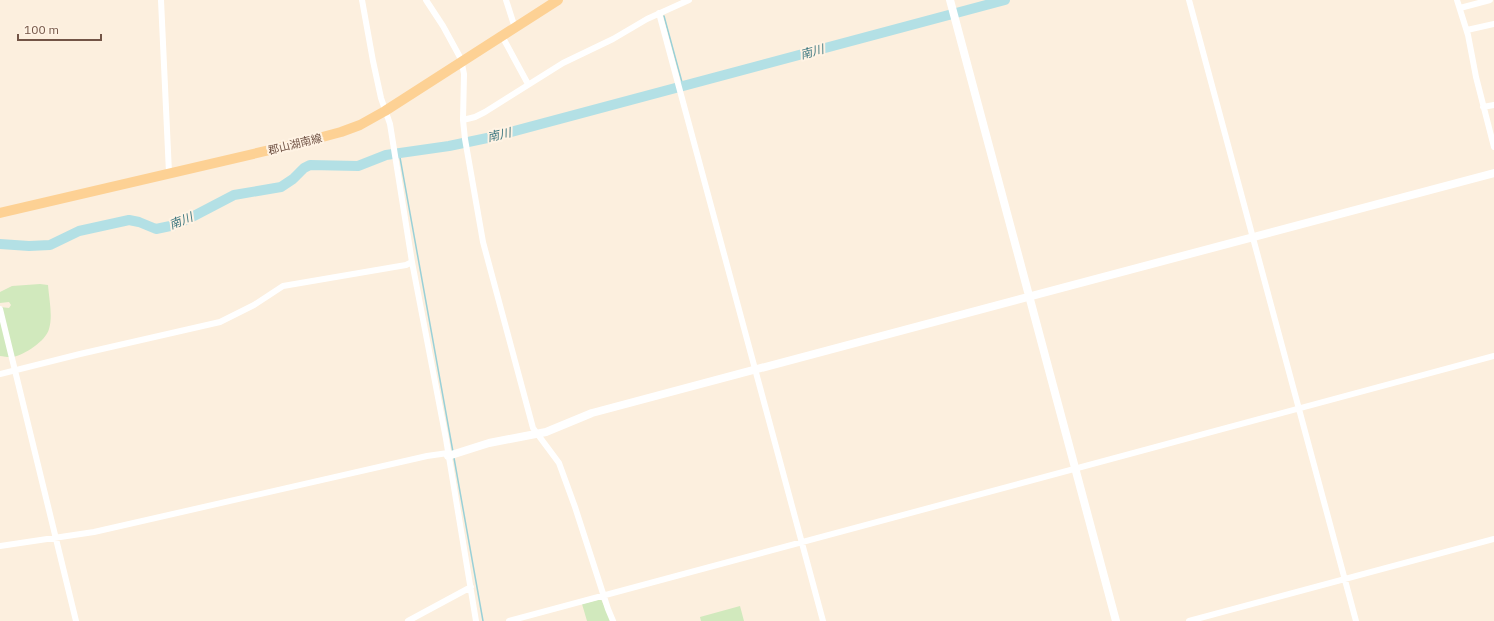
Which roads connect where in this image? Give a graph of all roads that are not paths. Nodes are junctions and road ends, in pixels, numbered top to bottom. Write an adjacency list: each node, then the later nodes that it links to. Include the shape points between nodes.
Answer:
1 (161, 0): 24 (street)
2 (362, 0): 21 (street, via 372,61)
3 (426, 0): 17 (street, via 443,26)
4 (506, 0): 14 (street)
5 (558, 0): 14 (main road, 郡山湖南線)
6 (689, 0): 12 (street)
7 (1189, 0): 27 (street)
8 (1457, 0): 11 (street)
9 (1490, 0): 11 (street)
10 (951, 4): 29 (street)
11 (1460, 8): 15 (street)
12 (659, 13): 18 (street); 32 (street)
13 (1494, 24): 15 (street)
14 (515, 28): 16 (main road, 郡山湖南線)
15 (1467, 30): 20 (street)
16 (502, 36): 17 (main road, 郡山湖南線); 18 (street)
17 (461, 62): 21 (main road, 郡山湖南線); 22 (street, via 464,74)
18 (528, 84): 22 (street, via 475,117)
19 (1494, 104): 20 (street)
20 (1483, 107): 23 (street)
21 (385, 111): 24 (main road, 郡山湖南線, via 341,132); 28 (street, via 390,124)
22 (463, 120): 36 (street, via 483,242)
23 (1494, 147)
24 (169, 173): 26 (main road, 郡山湖南線)
25 (1494, 173): 27 (street)
26 (0, 213)
27 (1253, 237): 29 (street); 35 (street)
28 (412, 262): 33 (street, via 283,286 254,305 220,322); 37 (street)
29 (1029, 297): 32 (street); 38 (street)
30 (0, 309): 33 (street)
31 (1494, 356): 35 (street)
32 (755, 370): 36 (street, via 592,414); 41 (street)
33 (15, 371): 34 (street); 39 (street)
34 (0, 374)
35 (1298, 409): 38 (street); 43 (street)
36 (536, 433): 37 (street); 45 (street, via 556,458 563,472)
37 (448, 455): 39 (street, via 427,456); 44 (street)
38 (1075, 469): 41 (street); 52 (street)
39 (56, 538): 42 (street); 46 (street)
40 (1494, 540): 43 (street)
41 (802, 543): 45 (street); 51 (street)
42 (0, 546)
43 (1345, 579): 53 (street); 54 (street)
44 (471, 587): 47 (street); 48 (street)
45 (604, 596): 49 (street); 50 (street)
46 (76, 621)
47 (408, 621)
48 (476, 621)
49 (509, 621)
50 (613, 621)
51 (823, 621)
52 (1116, 621)
53 (1189, 621)
54 (1356, 621)

